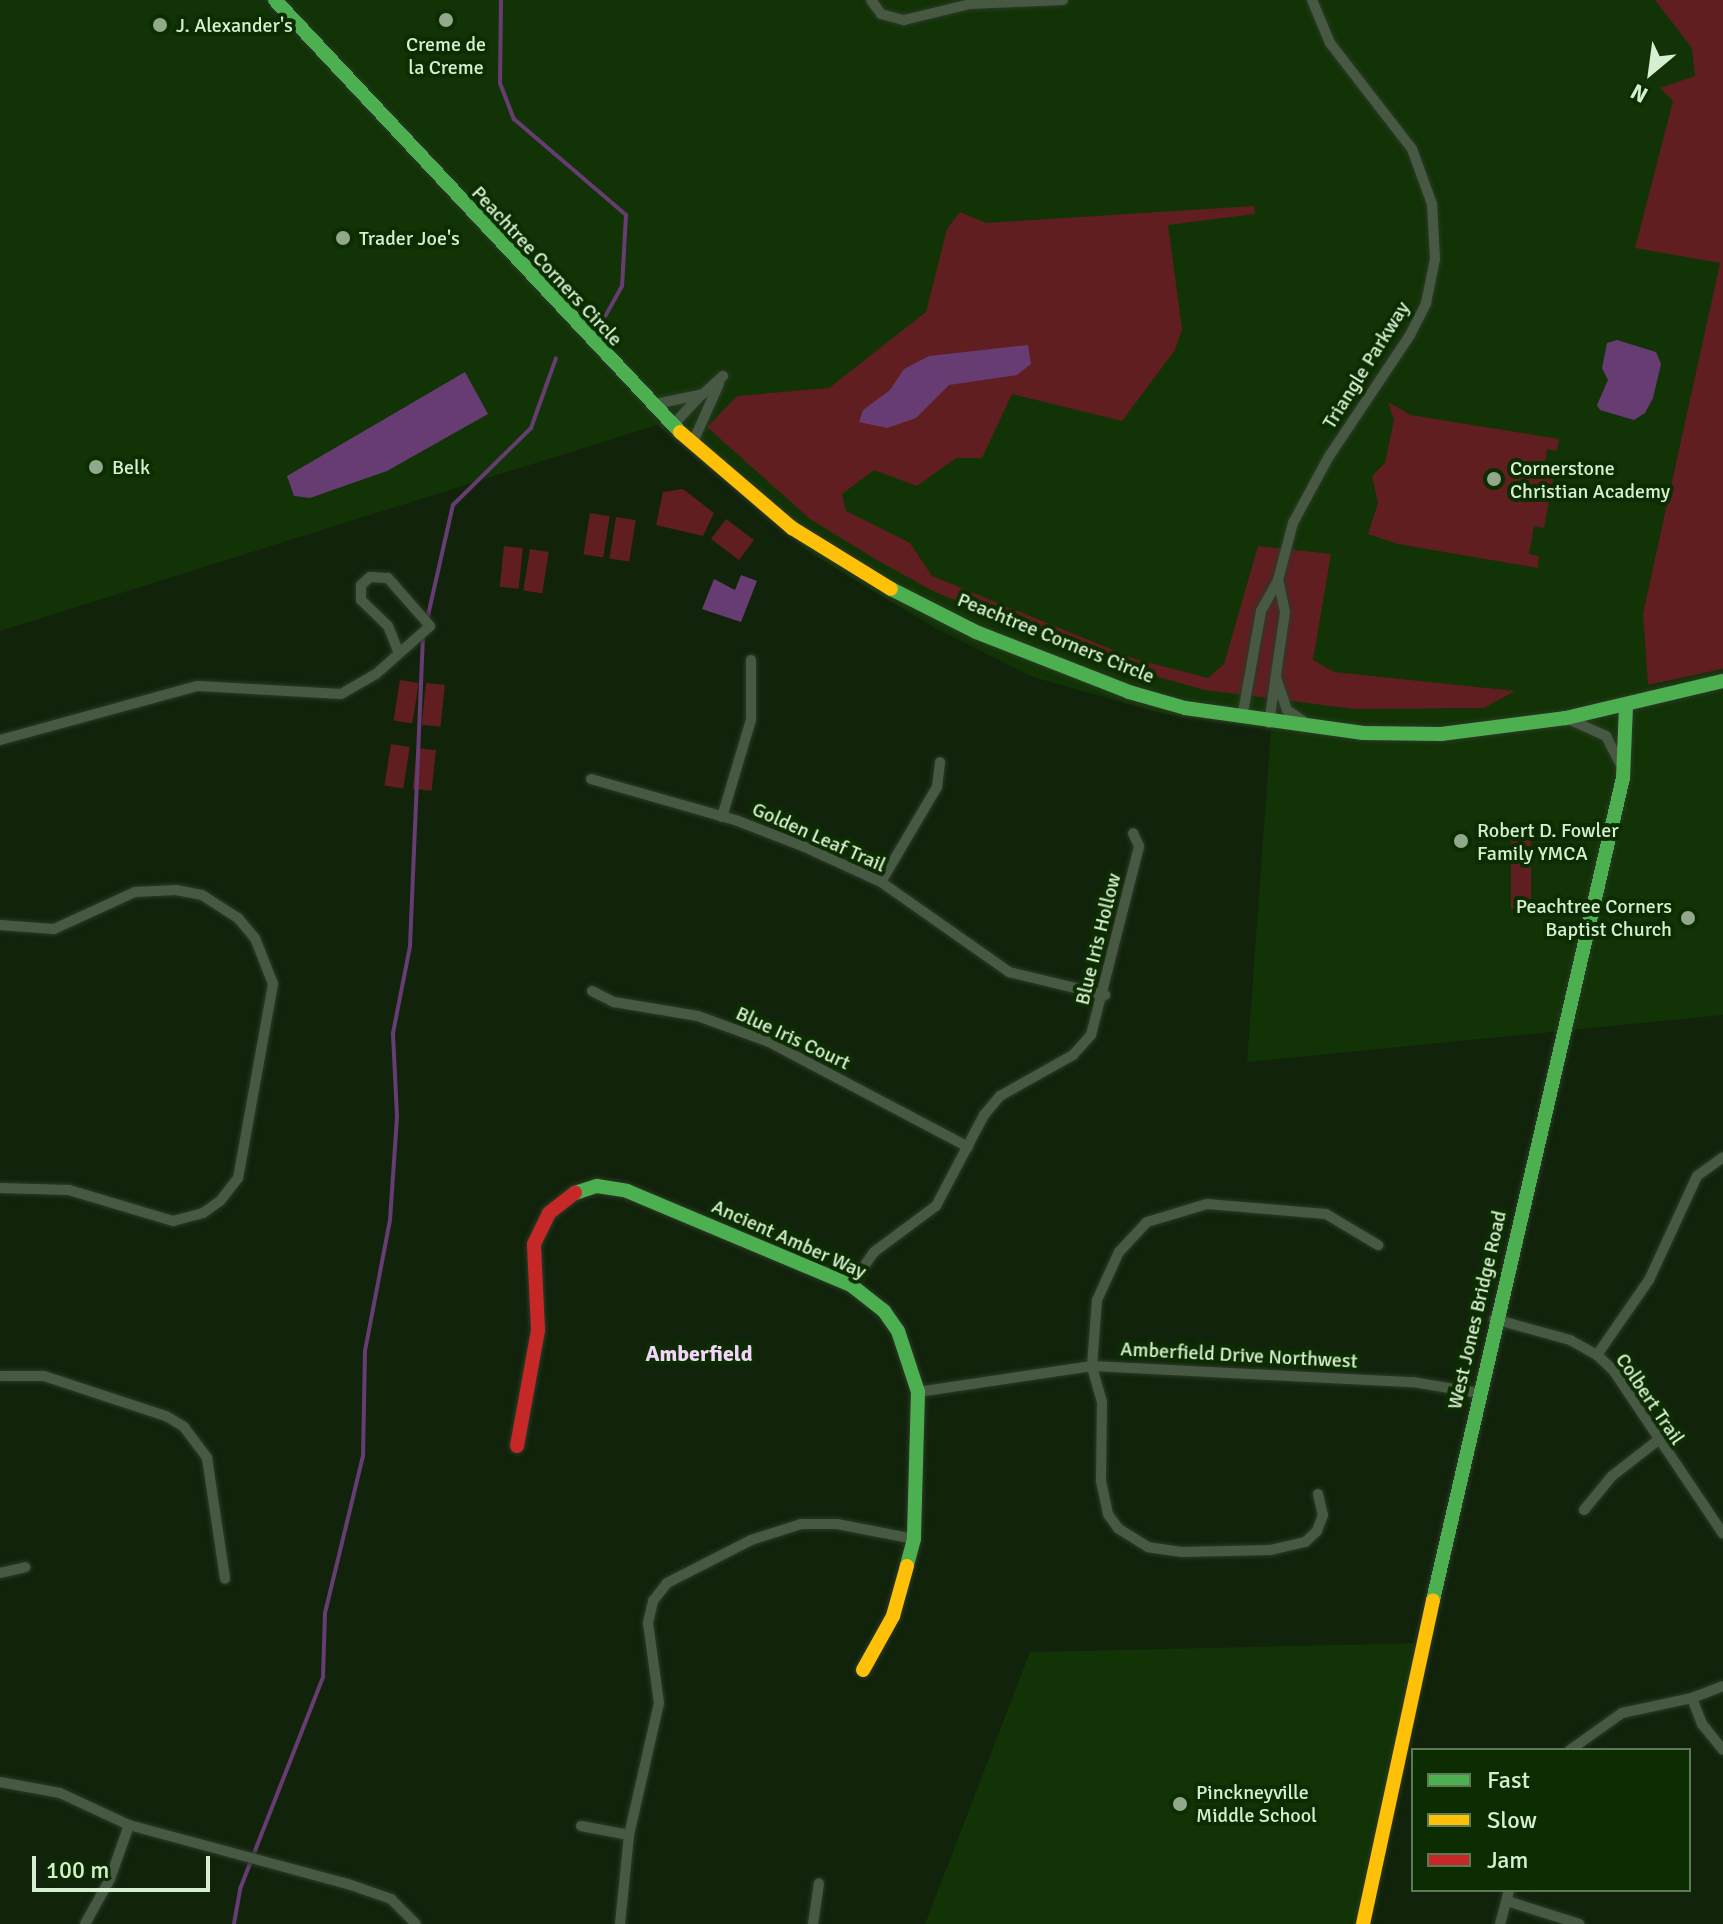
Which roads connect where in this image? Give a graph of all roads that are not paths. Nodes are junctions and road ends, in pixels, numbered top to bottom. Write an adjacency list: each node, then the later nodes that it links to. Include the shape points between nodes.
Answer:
1 (275, 0): 7 (street, Peachtree Corners Circle)
2 (871, 0): 5 (street, via 881,14 904,20)
3 (1063, 0): 5 (street)
4 (1312, 0): 10 (street, Triangle Parkway, via 1330,43 1412,149 1432,204 1435,259 1426,303 1410,335 1304,499)
5 (967, 2)
6 (703, 394): 7 (street); 8 (street); 9 (street, via 723,376)
7 (651, 405): 8 (street, Peachtree Corners Circle)
8 (673, 425): 9 (street, Peachtree Corners Circle)
9 (692, 444): 16 (street, Peachtree Corners Circle, via 792,528 878,582 962,625 1129,692)
10 (1278, 580): 13 (street, Triangle Parkway, via 1285,612); 16 (street, Triangle Parkway, via 1261,611)
11 (399, 653): 11 (street, via 430,626 388,578 370,577 361,585 361,600 388,626); 20 (street, via 341,694 198,686)
12 (751, 660): 24 (street, via 751,720)
13 (1275, 676): 18 (street, Triangle Parkway); 19 (street, via 1287,710)
14 (1723, 681): 15 (street, Peachtree Corners Circle)
15 (1626, 706): 17 (street, Peachtree Corners Circle); 22 (street, West Jones Bridge Road)
16 (1242, 718): 18 (street, Peachtree Corners Circle)
17 (1566, 718): 19 (street, Peachtree Corners Circle, via 1441,734); 22 (street, via 1606,736 1616,748)
18 (1269, 723): 19 (street, Peachtree Corners Circle)
19 (1314, 729)
20 (0, 740)
21 (940, 762): 26 (street, via 937,787)
22 (1623, 778): 35 (street, West Jones Bridge Road)
23 (591, 779): 24 (street, Golden Leaf Trail)
24 (722, 817): 26 (street, Golden Leaf Trail)
25 (1133, 833): 29 (street, Blue Iris Hollow, via 1139,846)
26 (881, 882): 29 (street, Golden Leaf Trail, via 1009,972)
27 (0, 925): 32 (street, via 54,929 135,892 202,895 238,918 255,938 273,984 238,1178 220,1201 203,1213 173,1221 69,1190)
28 (592, 991): 30 (street, Blue Iris Court, via 614,1002 698,1016 769,1042)
29 (1105, 995): 30 (street, Blue Iris Hollow, via 1091,1035 1073,1055 1000,1096)
30 (968, 1147): 34 (street, Blue Iris Hollow, via 936,1206 874,1252)
31 (1723, 1157): 36 (street, via 1697,1176 1649,1280)
32 (0, 1188)
33 (1378, 1245): 37 (street, via 1326,1214 1279,1207 1207,1204 1147,1222 1119,1252 1102,1283)
34 (851, 1285): 39 (street, Ancient Amber Way, via 884,1311 898,1331); 42 (street, Ancient Amber Way, via 627,1191 597,1186 578,1191 549,1213 534,1244 538,1330)
35 (1494, 1319): 36 (street, Colbert Trail, via 1570,1340); 40 (street, West Jones Bridge Road)
36 (1597, 1355): 41 (street, Colbert Trail, via 1626,1388)
37 (1092, 1366): 39 (street, Amberfield Drive Northwest); 40 (street, Amberfield Drive Northwest, via 1413,1382); 43 (street, via 1102,1402 1101,1481 1108,1514 1132,1540 1182,1552 1217,1553 1305,1542 1323,1515)
38 (0, 1376): 49 (street, via 44,1376 166,1416 184,1427 207,1458)
39 (918, 1392): 46 (street, Ancient Amber Way)
40 (1478, 1393): 65 (street, West Jones Bridge Road)
41 (1657, 1441): 44 (street, via 1612,1476); 45 (street, Colbert Trail)
42 (517, 1446)
43 (1318, 1494)
44 (1584, 1510)
45 (1723, 1534)
46 (914, 1539): 50 (street, Ancient Amber Way, via 893,1616); 58 (street, via 819,1522 784,1528 667,1583 653,1601 648,1646 659,1703)
47 (25, 1567): 48 (street)
48 (0, 1573)
49 (225, 1579)
50 (863, 1670)
51 (1723, 1686): 52 (street)
52 (1692, 1698): 53 (street, via 1622,1713); 54 (street, via 1702,1724)
53 (1573, 1748)
54 (1723, 1750)
55 (0, 1782): 56 (street, via 60,1793)
56 (129, 1825): 61 (street, via 110,1879); 62 (street, via 348,1884 391,1899)
57 (581, 1826): 58 (street)
58 (629, 1835): 63 (street)
59 (819, 1883): 64 (street)
60 (1508, 1895): 66 (street); 67 (street)
61 (85, 1924)
62 (416, 1924)
63 (620, 1924)
64 (813, 1924)
65 (1363, 1924)
66 (1500, 1924)
67 (1579, 1924)

